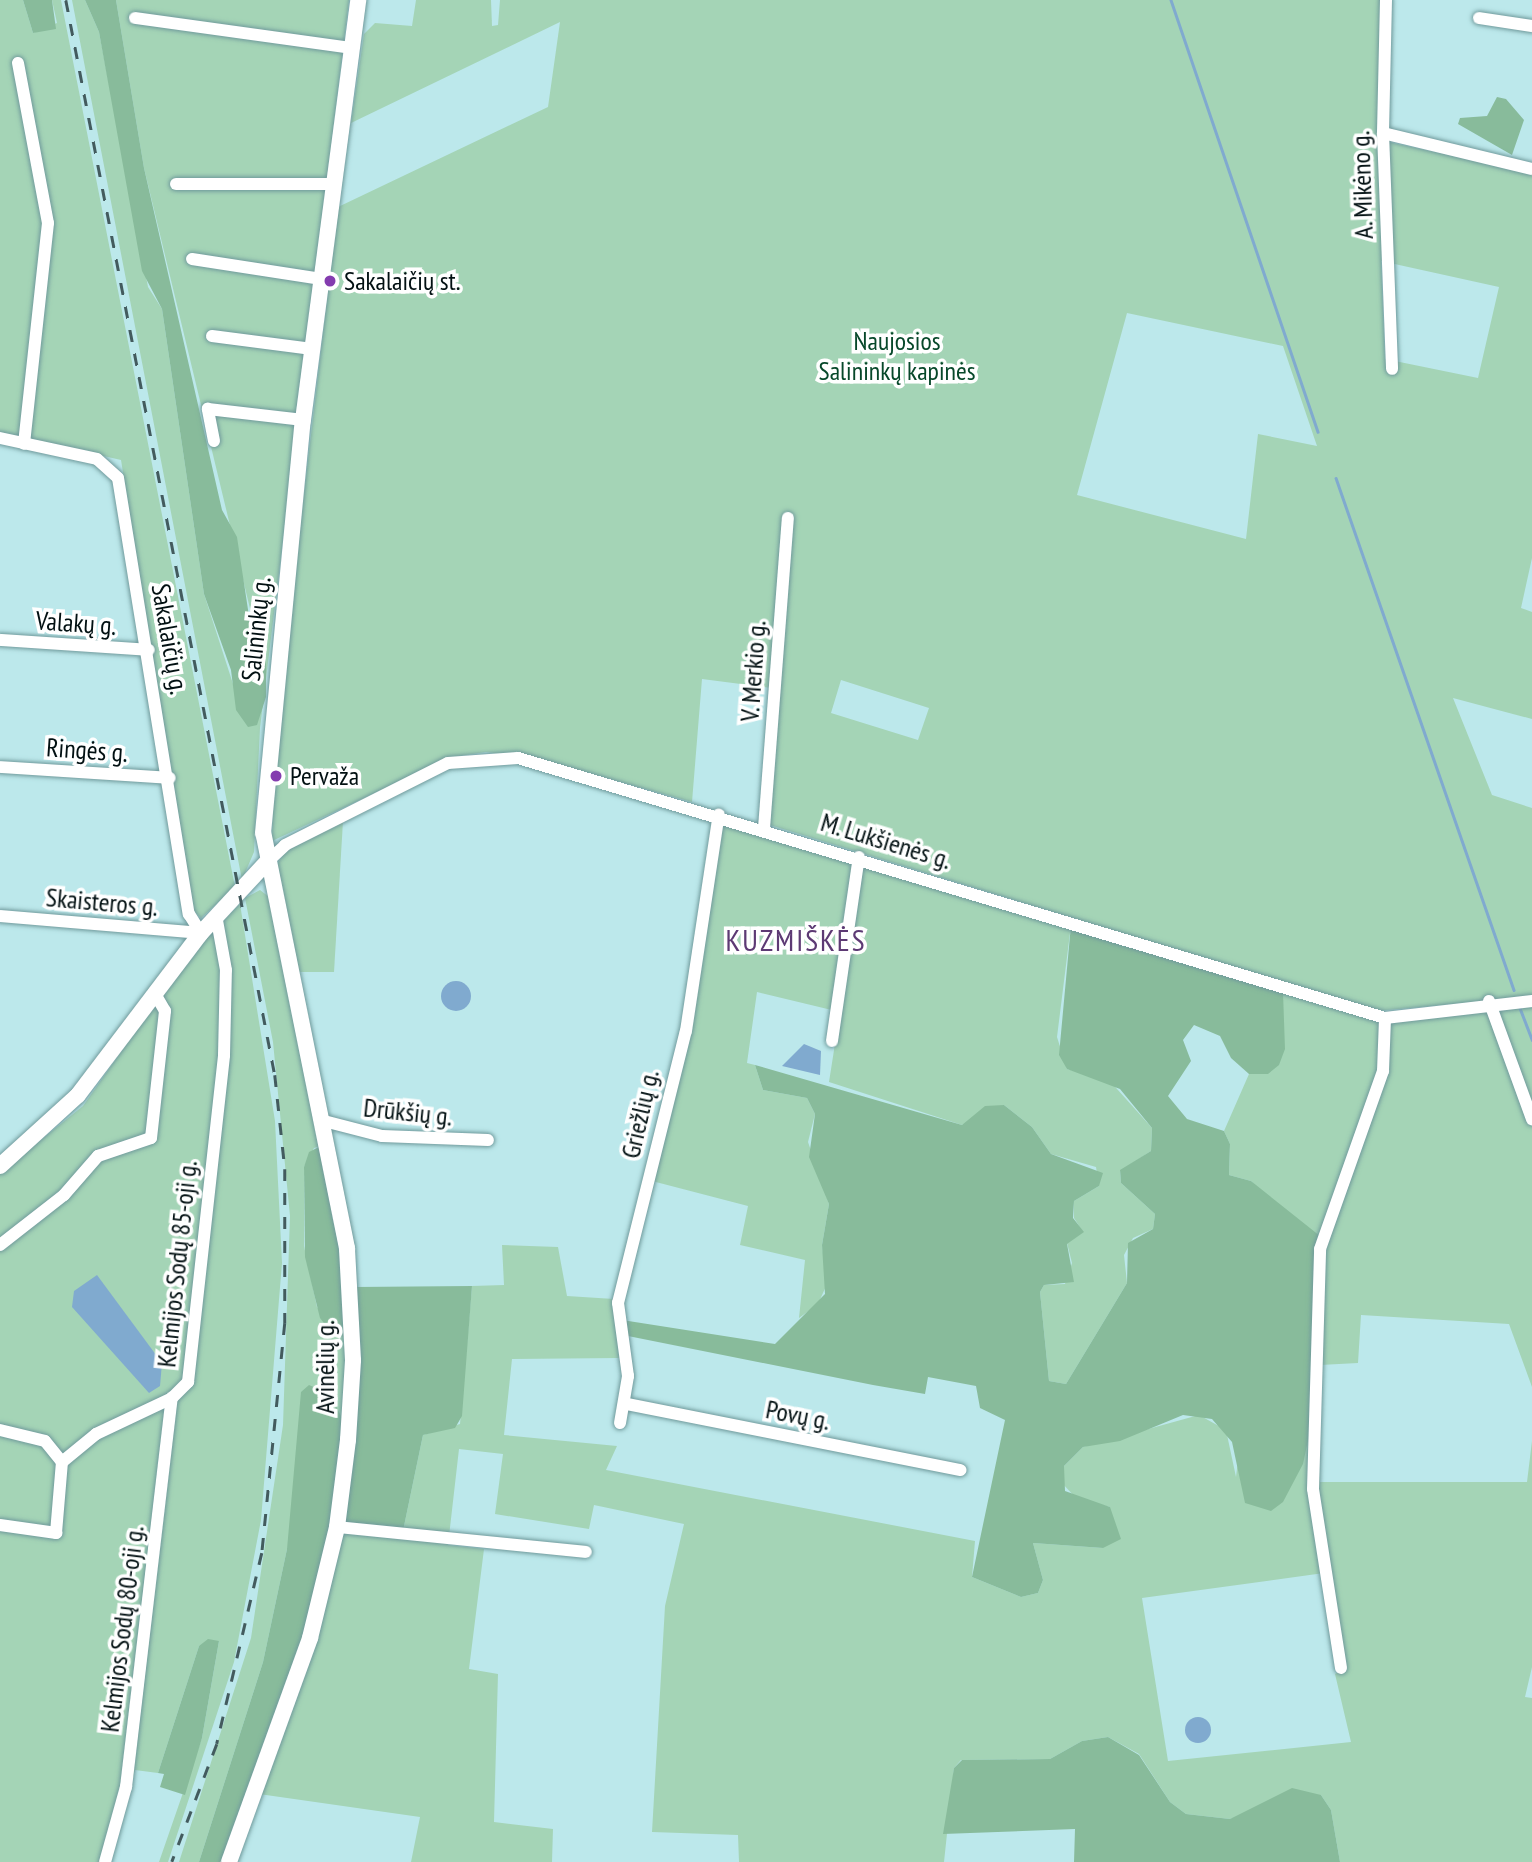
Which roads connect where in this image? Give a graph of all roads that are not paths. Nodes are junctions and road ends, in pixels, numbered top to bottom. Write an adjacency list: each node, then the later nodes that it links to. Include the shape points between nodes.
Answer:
1 (358, 0): 6 (main road, Salininkų g.)
2 (1386, 0): 8 (street, A. Mikėno g.)
3 (135, 18): 6 (street)
4 (1479, 18): 5 (street)
5 (1532, 26)
6 (352, 48): 11 (main road, Salininkų g.)
7 (19, 63): 20 (street, via 48,223)
8 (1383, 133): 9 (street); 16 (street, A. Mikėno g.)
9 (1532, 169)
10 (176, 184): 11 (street)
11 (333, 184): 13 (main road, Salininkų g.)
12 (192, 259): 13 (street)
13 (321, 279): 15 (main road, Salininkų g.)
14 (212, 336): 15 (street)
15 (312, 349): 17 (main road, Salininkų g.)
16 (1392, 369)
17 (303, 420): 19 (street, via 208,409); 29 (main road, Salininkų g., via 265,797)
18 (0, 439): 20 (street, Sakalaičių g.)
19 (214, 441)
20 (24, 444): 23 (street, Sakalaičių g., via 97,459 118,478)
21 (788, 518): 27 (street, V. Merkio g.)
22 (0, 640): 23 (street, Valakų g.)
23 (149, 650): 25 (street, Sakalaičių g.)
24 (0, 767): 25 (street, Ringės g.)
25 (170, 778): 32 (street, Sakalaičių g., via 189,914)
26 (719, 814): 27 (street, M. Lukšienės g.); 29 (street, M. Lukšienės g., via 518,758 484,757 448,763 285,845); 44 (street, Griežlių g., via 686,1031 618,1303)
27 (764, 828): 28 (street, M. Lukšienės g.)
28 (859, 857): 36 (street, M. Lukšienės g.); 37 (street)
29 (265, 863): 30 (main road); 39 (main road, Avinėlių g.)
30 (216, 915): 32 (main road); 43 (street, Kelmijos Sodų 85-oji g., via 226,960 224,1055 190,1377)
31 (0, 916): 32 (street, Skaisteros g.)
32 (201, 933): 33 (main road)
33 (154, 992): 41 (main road, via 78,1095); 42 (street, via 165,1011 151,1138 98,1156 64,1195)
34 (1489, 1001): 35 (street, M. Lukšienės g.); 36 (street, M. Lukšienės g.); 38 (street)
35 (1532, 1001)
36 (1385, 1018): 52 (street, via 1377,1092 1333,1199 1320,1249 1313,1489)
37 (832, 1041)
38 (1532, 1119)
39 (324, 1121): 40 (street, Drūkšių g., via 382,1136); 50 (main road, Avinėlių g., via 347,1248 352,1360)
40 (488, 1140)
41 (0, 1166)
42 (0, 1245)
43 (172, 1398): 47 (street, Kelmijos Sodų 85-oji g., via 105,1429); 53 (street, Kelmijos Sodų 80-oji g., via 126,1787)
44 (627, 1404): 45 (street, Griežlių g.); 48 (street, Povų g.)
45 (620, 1423)
46 (0, 1430): 47 (street, via 45,1441)
47 (62, 1462): 49 (street, via 56,1533)
48 (961, 1470)
49 (0, 1525)
50 (337, 1527): 51 (street); 54 (main road, Avinėlių g., via 310,1638)
51 (586, 1552)
52 (1341, 1668)
53 (105, 1862)
54 (229, 1862)

